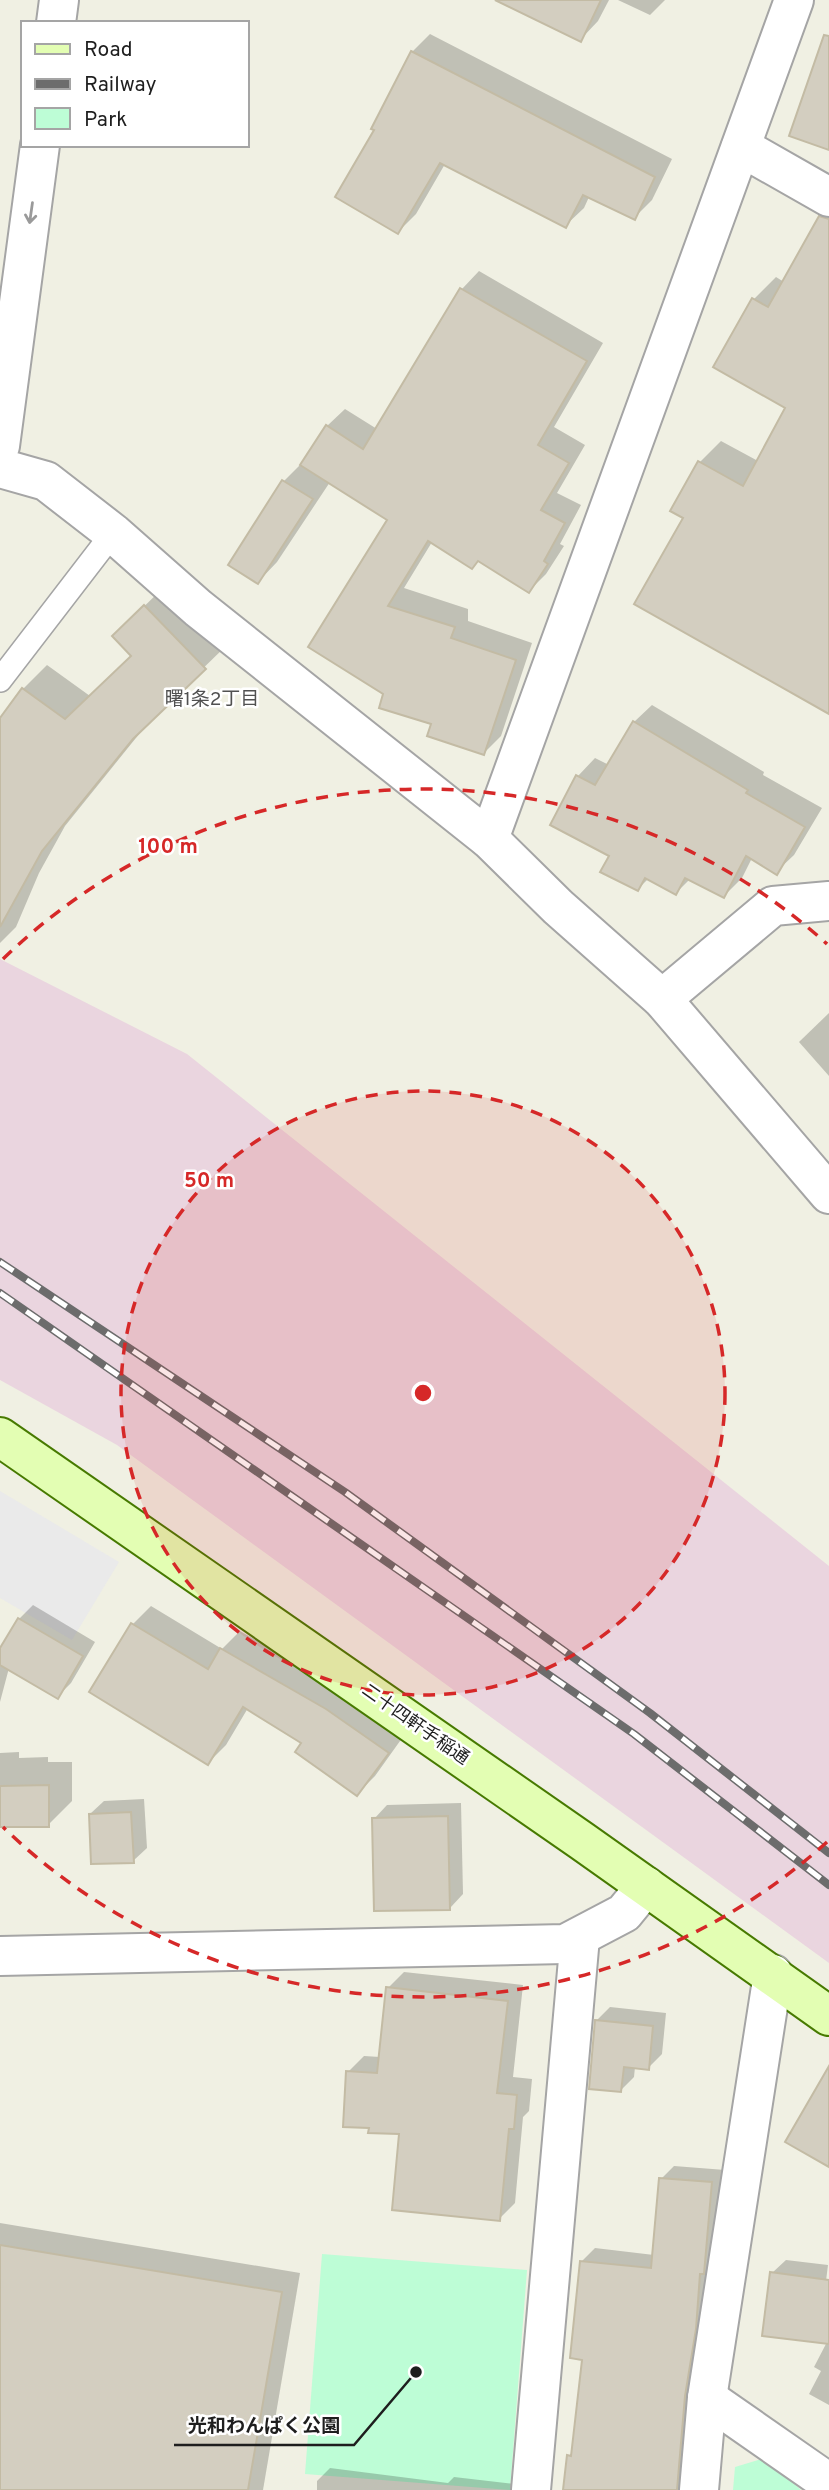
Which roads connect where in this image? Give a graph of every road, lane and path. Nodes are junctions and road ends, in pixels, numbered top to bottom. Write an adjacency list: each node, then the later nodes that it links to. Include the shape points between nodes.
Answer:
1 (59, 0): 3 (street)
2 (794, 0): 5 (street)
3 (56, 21)
4 (40, 147): 7 (street, one-way to 7)
5 (741, 147): 6 (street); 11 (street)
6 (829, 197)
7 (0, 446)
8 (0, 468): 9 (street, via 46,481)
9 (113, 533): 10 (lane); 11 (street, via 198,608)
10 (0, 680)
11 (489, 839): 13 (street)
12 (829, 901): 13 (street, via 773,906)
13 (662, 999): 14 (street)
14 (829, 1194)
15 (0, 1437): 16 (street, 二十四軒手稲通)
16 (646, 1886): 17 (street, via 624,1913); 19 (street, 二十四軒手稲通)
17 (580, 1937): 18 (street, via 565,1944); 23 (street)
18 (0, 1956)
19 (773, 1974): 20 (street, 二十四軒手稲通); 21 (street)
20 (829, 2016)
21 (708, 2398): 22 (street); 24 (street)
22 (829, 2483)
23 (531, 2490)
24 (699, 2490)

